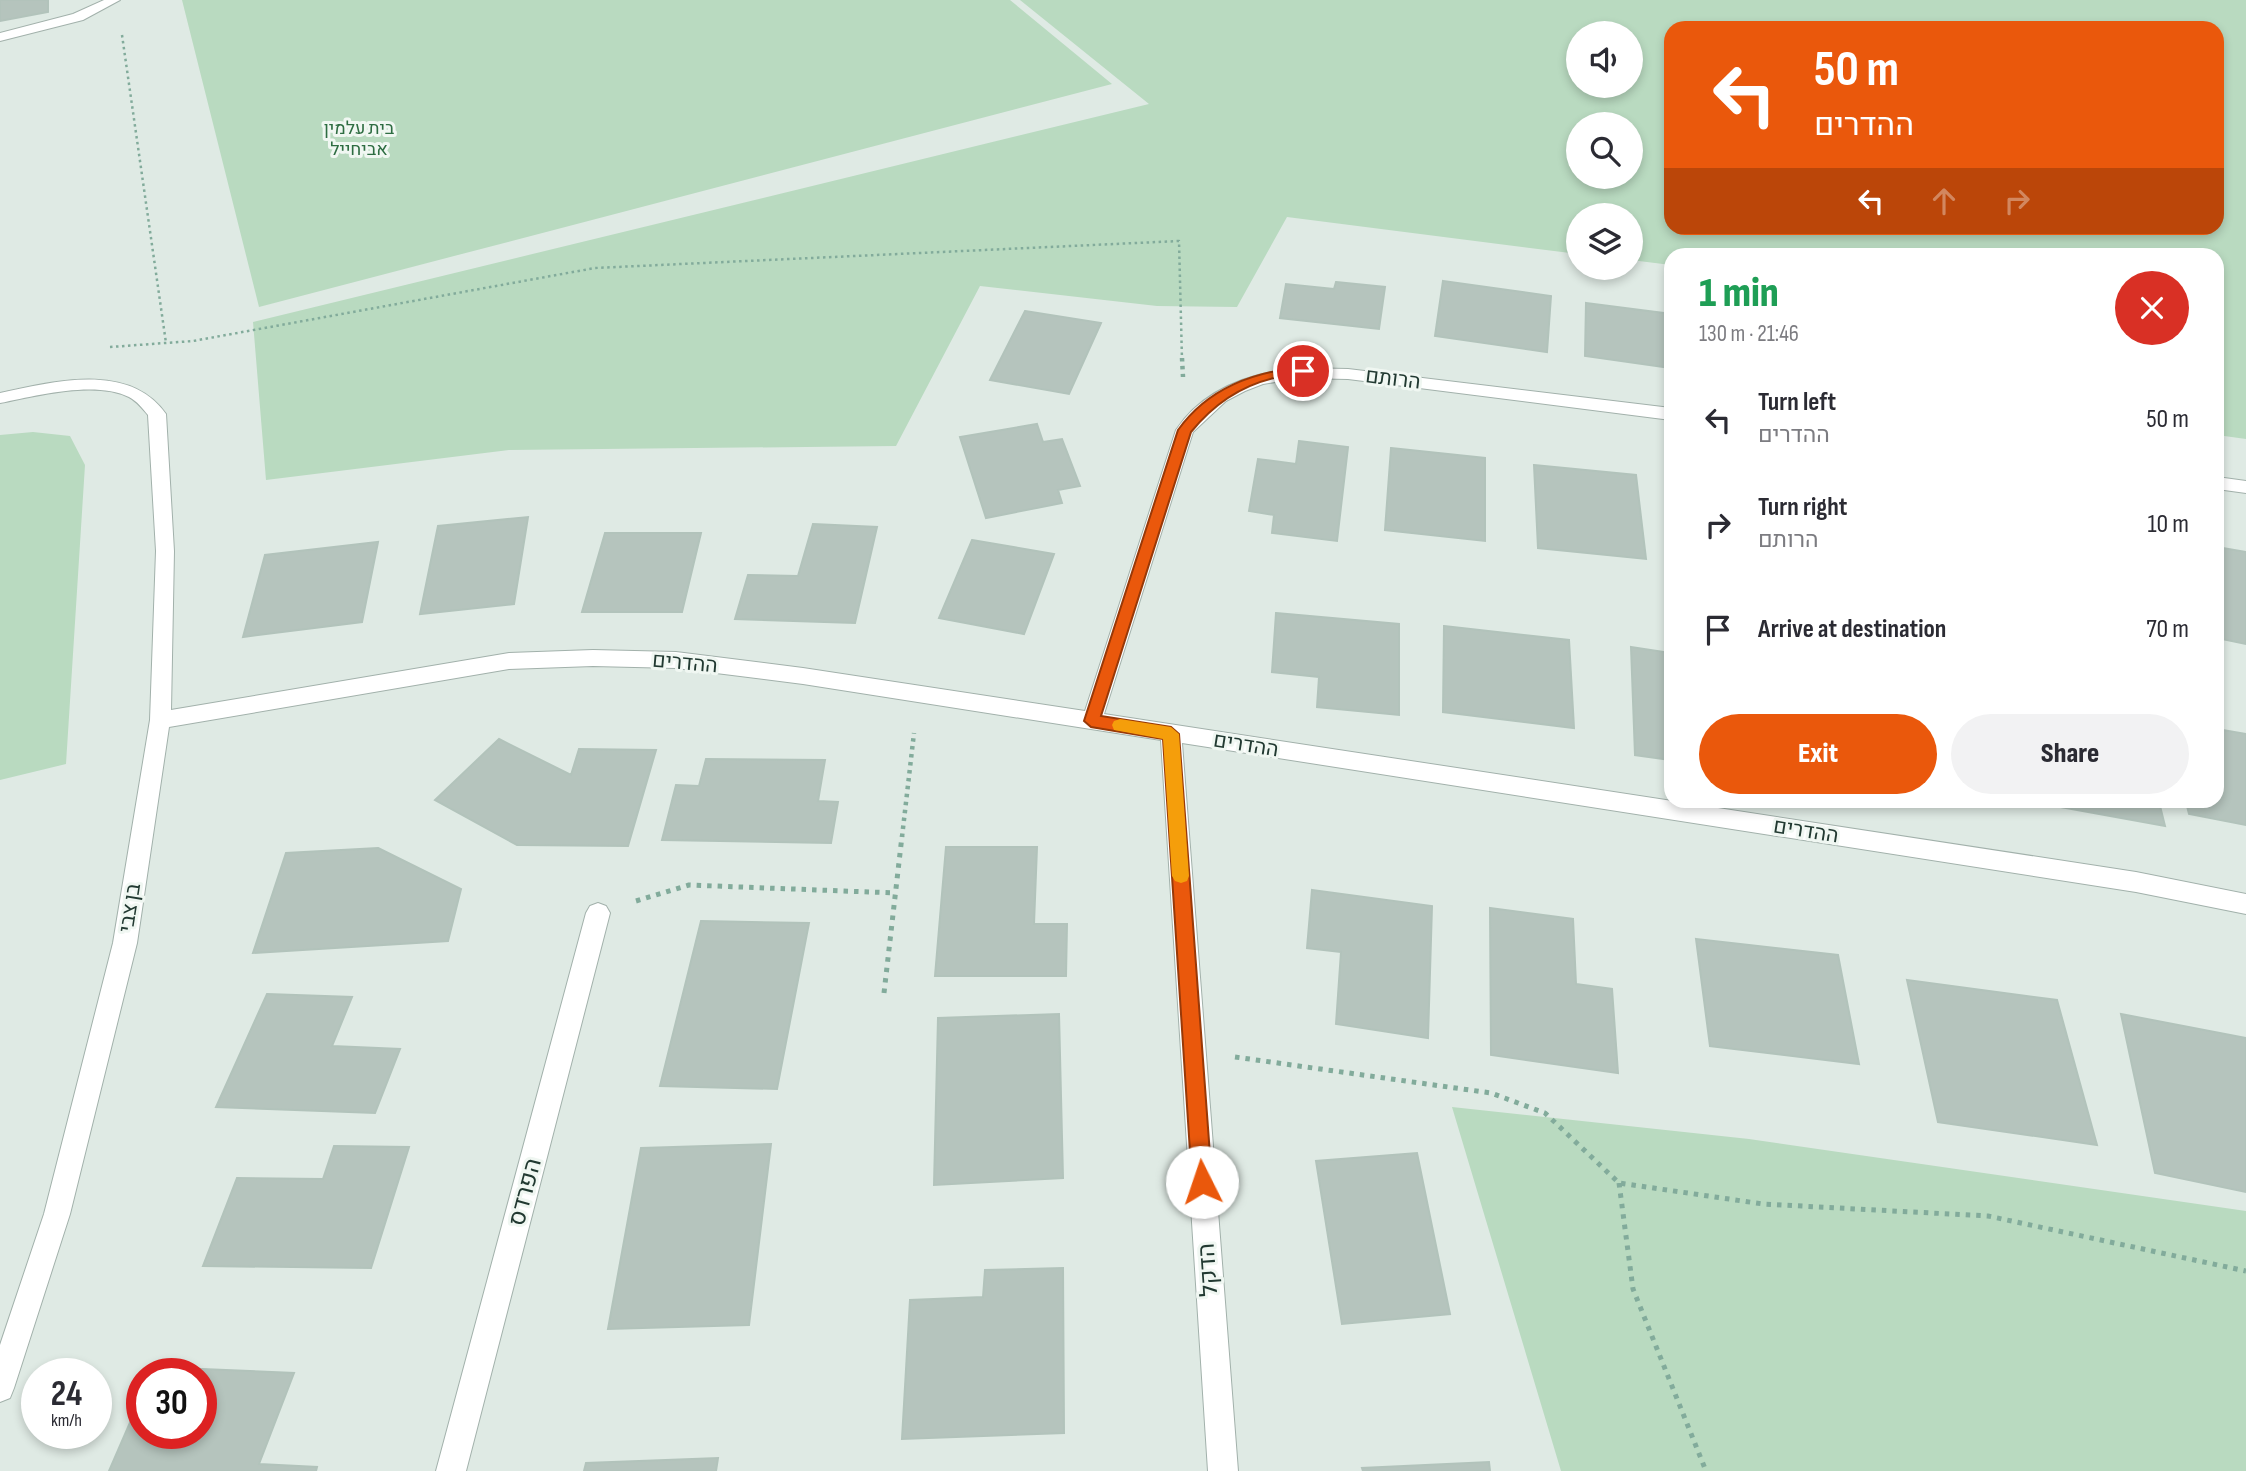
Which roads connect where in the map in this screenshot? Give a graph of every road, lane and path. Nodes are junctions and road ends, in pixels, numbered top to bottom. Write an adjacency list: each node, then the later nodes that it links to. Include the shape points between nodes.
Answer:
1 (114, 0): 3 (street, via 78,17)
2 (121, 27): 4 (path)
3 (0, 37)
4 (166, 343): 5 (path); 8 (path, via 595,268 1179,241)
5 (97, 347)
6 (0, 398): 12 (street, בן צבי, via 96,385 135,392 158,414 165,551)
7 (1664, 413): 8 (street, הרותם, via 1303,371 1272,374 1233,389 1204,408)
8 (1185, 430): 13 (street, הרותם)
9 (2224, 484): 10 (street)
10 (2246, 487)
11 (918, 694): 12 (street, ההדרים, via 676,660 565,659 509,661 400,677); 13 (street, ההדרים); 15 (path)
12 (160, 720): 22 (street, בן צבי, via 125,943 57,1214)
13 (1091, 721): 14 (street, ההדרים)
14 (1171, 734): 16 (street, ההדרים, via 2136,882); 19 (street, הדקל)
15 (896, 893): 17 (path, via 689,885); 18 (path)
16 (2246, 904)
17 (598, 913): 23 (street, הפרדס)
18 (884, 993)
19 (1193, 1051): 20 (path, via 1491,1093 1545,1112); 24 (street, הדקל)
20 (1619, 1183): 21 (path, via 1763,1204 1988,1216); 25 (path, via 1633,1289)
21 (2246, 1271)
22 (0, 1388)
23 (451, 1471)
24 (1223, 1471)
25 (1706, 1471)

